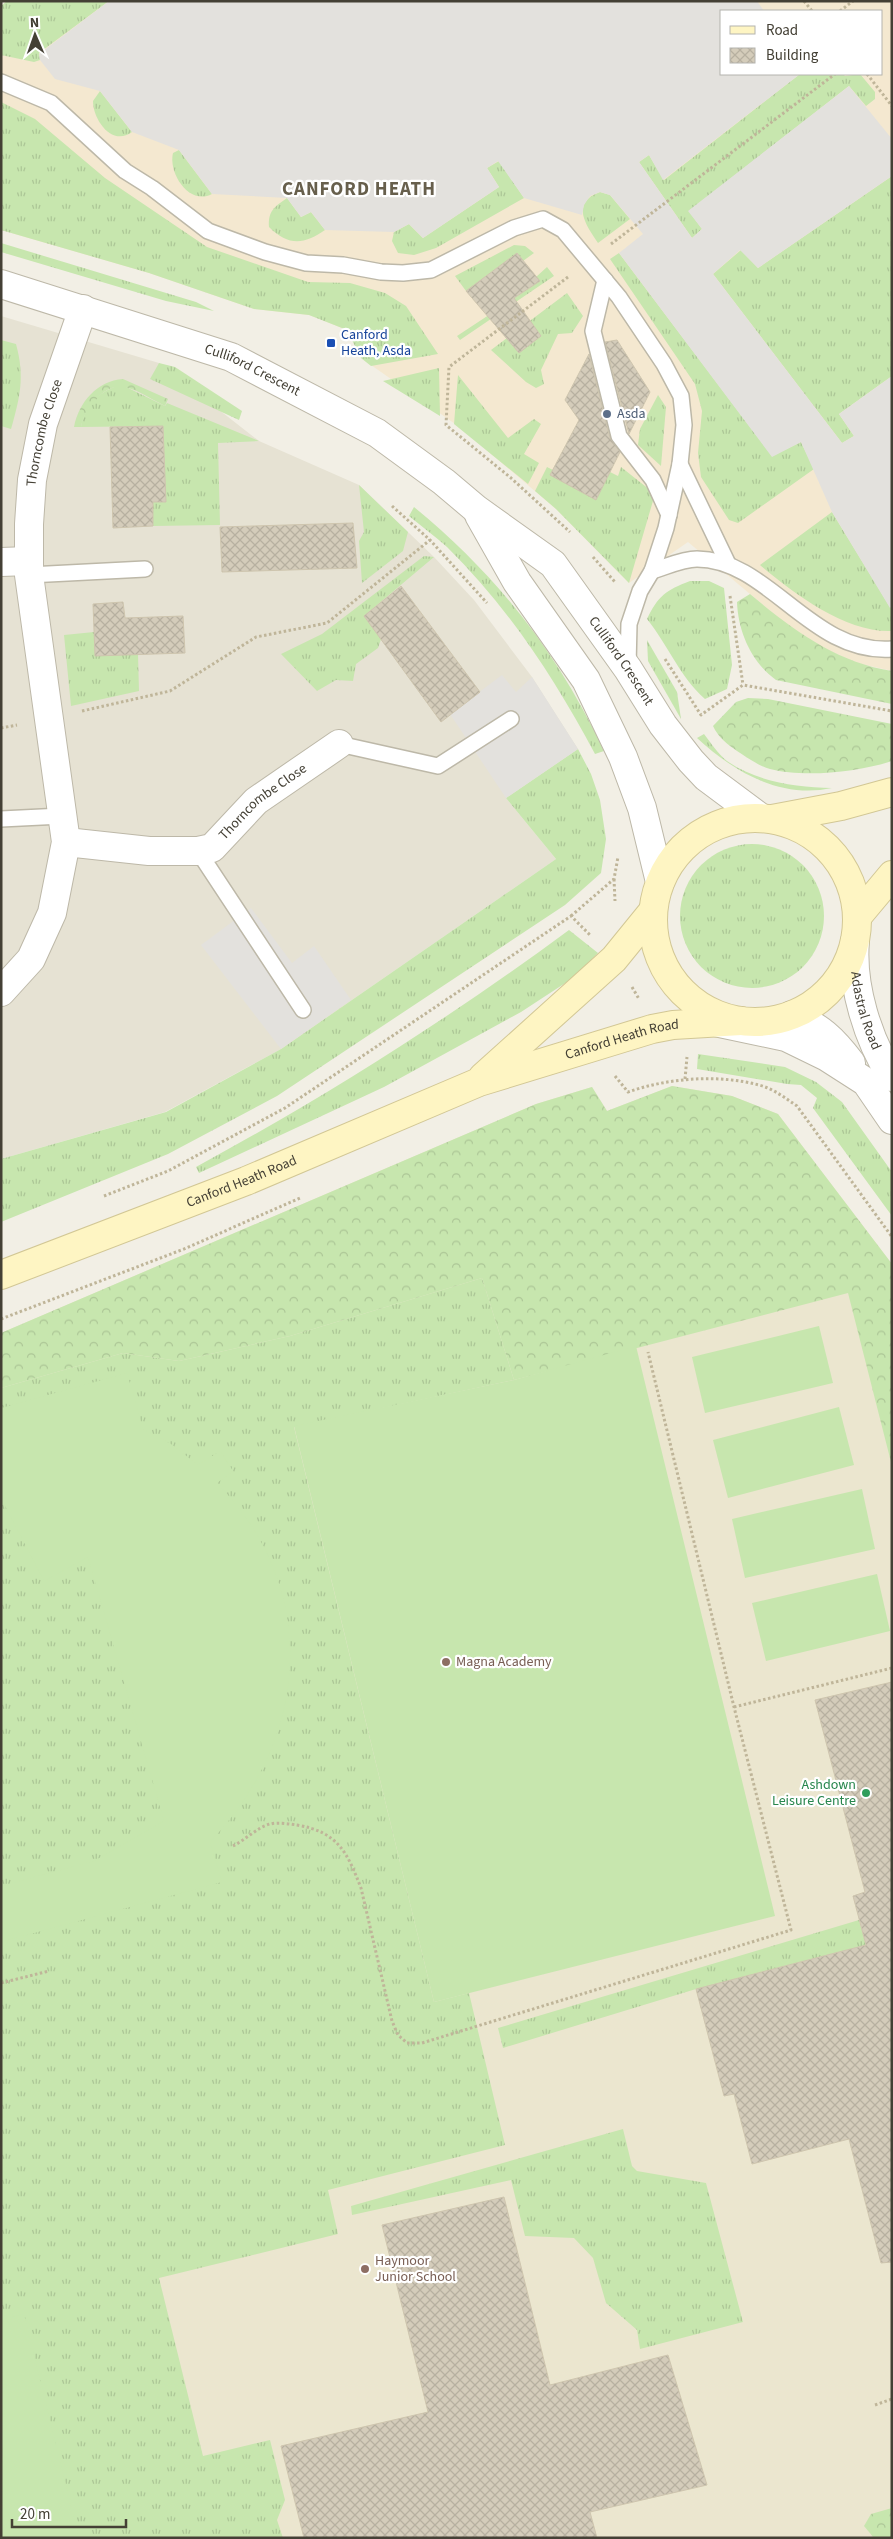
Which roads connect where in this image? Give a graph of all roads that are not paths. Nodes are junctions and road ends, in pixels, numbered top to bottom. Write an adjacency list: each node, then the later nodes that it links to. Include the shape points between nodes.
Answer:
1 (1, 82): 2 (lane, via 51,103 125,171 208,231 265,252 306,263 381,272 431,270 514,228 542,219 563,230)
2 (605, 280): 5 (lane, via 664,364 681,396 684,425); 7 (lane, via 593,330 619,436 653,480)
3 (1, 284): 4 (street, Culliford Crescent)
4 (82, 309): 6 (street, Culliford Crescent, via 231,357 377,433); 10 (street, Thorncombe Close, via 43,424 32,480)
5 (680, 464): 7 (lane); 9 (lane)
6 (476, 510): 14 (street, Culliford Crescent, via 553,564); 23 (street, Culliford Crescent, via 517,582 586,680 642,808)
7 (669, 515): 12 (lane)
8 (1, 562): 10 (street)
9 (728, 564): 12 (lane, via 697,559); 13 (lane, via 814,625 874,650)
10 (29, 568): 11 (lane); 20 (street, Thorncombe Close)
11 (145, 569)
12 (652, 571): 14 (lane, via 640,591 629,624)
13 (892, 649)
14 (628, 669): 19 (street, Culliford Crescent, via 663,726 701,772)
15 (511, 719): 16 (lane, via 438,766)
16 (339, 744): 21 (street, Thorncombe Close, via 256,801 212,848)
17 (892, 792): 19 (main road, via 841,806)
18 (1, 819): 20 (lane)
19 (766, 819): 23 (main road, via 725,822 700,834 679,852); 25 (main road, via 790,824 808,833 831,852 852,887)
20 (64, 829): 21 (street, Thorncombe Close, via 149,851); 26 (street, Thorncombe Close, via 52,913 31,959)
21 (198, 851): 27 (lane)
22 (892, 875): 25 (main road)
23 (660, 882): 24 (main road)
24 (653, 911): 29 (main road, via 657,949 674,983 704,1008 722,1017); 32 (main road, Canford Heath Road, via 614,959)
25 (856, 929): 28 (main road, via 850,956 835,983 819,999); 31 (street, Adastral Road, via 853,959 860,998 878,1056)
26 (1, 992)
27 (303, 1010)
28 (792, 1015): 29 (main road, via 767,1021); 31 (street, via 814,1024)
29 (741, 1021): 30 (main road, Canford Heath Road)
30 (714, 1022): 31 (street, via 786,1037); 32 (main road, Canford Heath Road, via 652,1029)
31 (879, 1079): 33 (street)
32 (479, 1082): 34 (main road, Canford Heath Road, via 246,1181)
33 (892, 1120)
34 (1, 1275)

